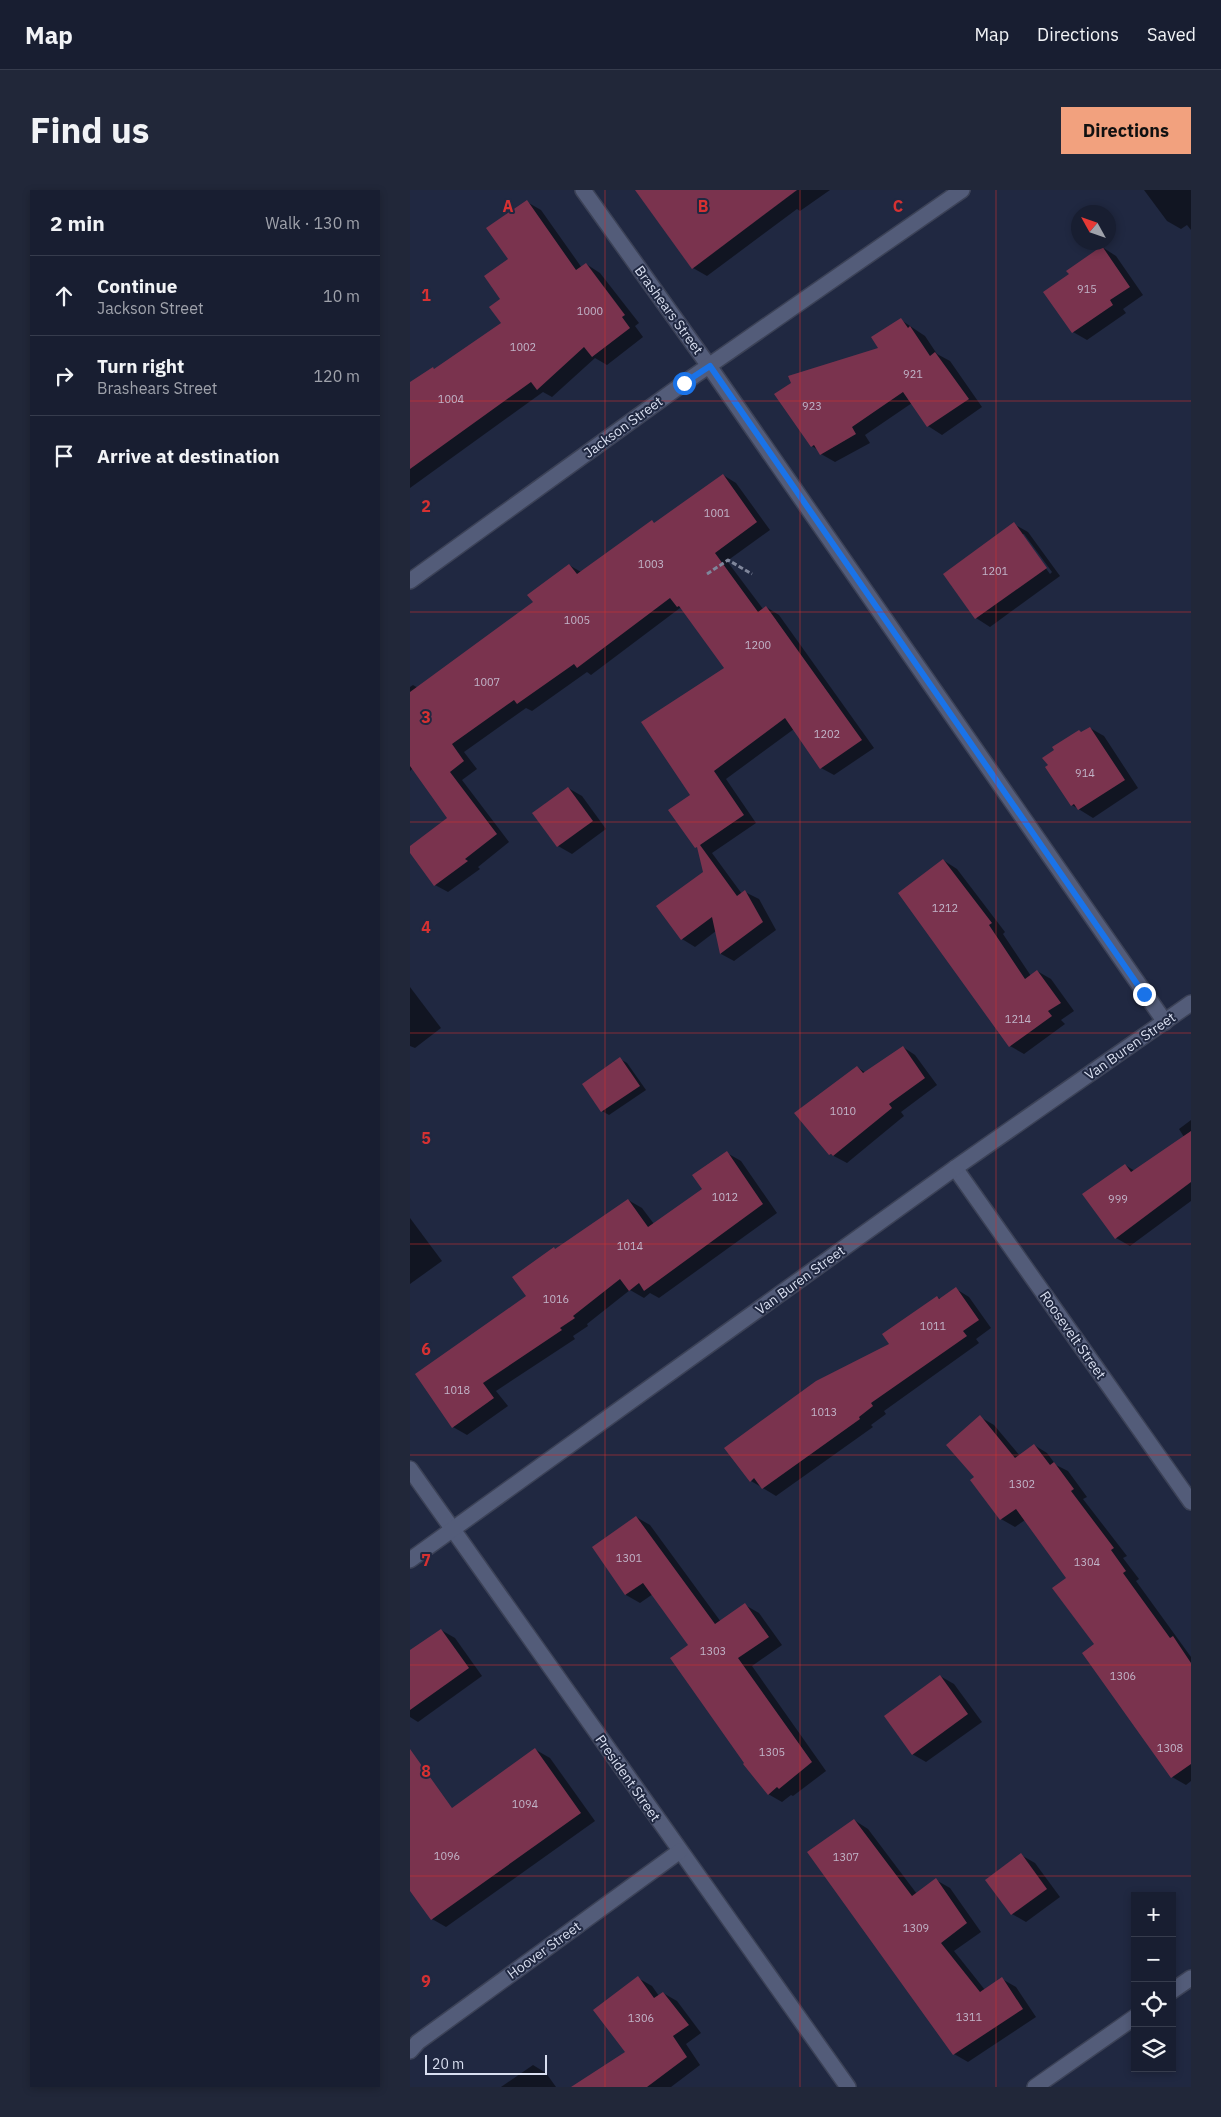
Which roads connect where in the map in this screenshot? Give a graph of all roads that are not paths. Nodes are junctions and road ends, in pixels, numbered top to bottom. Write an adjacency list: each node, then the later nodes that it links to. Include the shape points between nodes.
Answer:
1 (583, 190): 3 (street, Brashears Street)
2 (962, 190): 3 (street, Jackson Street)
3 (710, 366): 4 (street, Jackson Street); 6 (street, Brashears Street)
4 (410, 581)
5 (1191, 1003): 6 (street, Van Buren Street)
6 (1165, 1022): 7 (street, Van Buren Street)
7 (955, 1168): 9 (street, Roosevelt Street); 10 (street, Van Buren Street)
8 (410, 1469): 10 (street, President Street)
9 (1191, 1502)
10 (453, 1530): 11 (street, Van Buren Street); 12 (street, President Street)
11 (410, 1560)
12 (680, 1851): 16 (street, Hoover Street); 17 (street, President Street)
13 (1191, 1978): 14 (street)
14 (1176, 1988)
15 (1131, 2020): 18 (street)
16 (410, 2051)
17 (848, 2087)
18 (1035, 2087)

